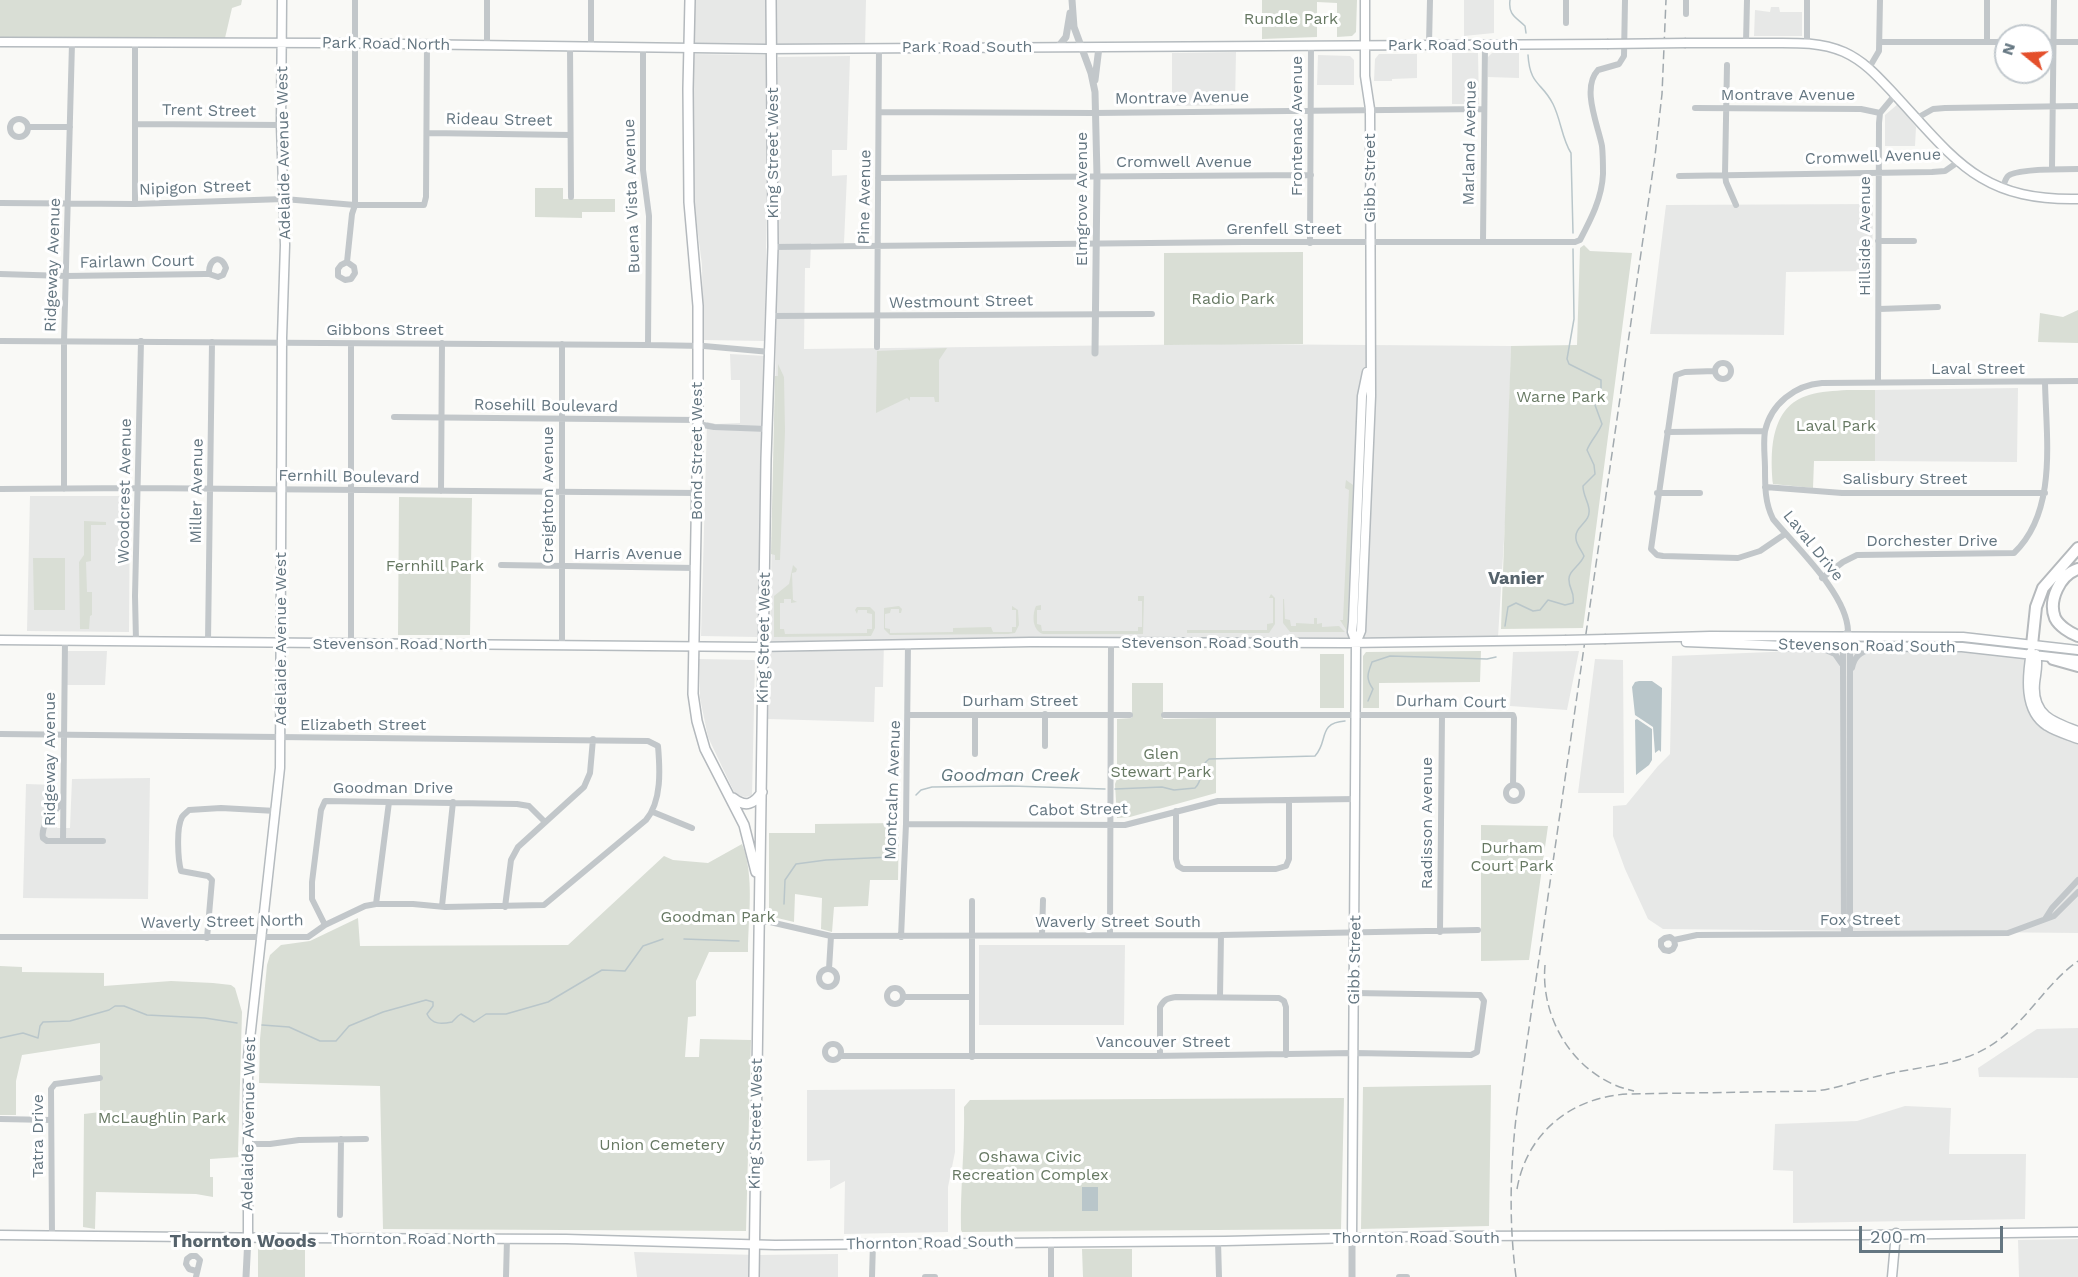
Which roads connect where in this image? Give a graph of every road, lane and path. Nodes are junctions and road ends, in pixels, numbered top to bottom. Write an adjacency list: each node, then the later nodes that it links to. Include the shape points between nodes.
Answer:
1 (282, 0): 28 (main road, Adelaide Avenue West)
2 (355, 0): 31 (street)
3 (487, 0): 34 (street)
4 (591, 0): 39 (street)
5 (690, 0): 44 (main road, Bond Street West)
6 (771, 0): 46 (main road, King Street West)
7 (1365, 0): 36 (main road, Gibb Street)
8 (1430, 0): 33 (street)
9 (1566, 0): 19 (street)
10 (1625, 0): 87 (street, Grenfell Street, via 1625,52 1619,64 1601,68 1592,78 1592,111 1602,145 1603,177 1595,209 1580,240)
11 (1686, 0): 18 (street)
12 (1747, 0): 29 (street)
13 (1807, 0): 30 (street)
14 (1880, 0): 21 (street)
15 (1987, 0): 22 (street)
16 (2054, 0): 24 (street)
17 (1071, 4): 41 (street, via 1066,37); 42 (street, Elmgrove Avenue)
18 (1686, 14)
19 (1566, 23)
20 (0, 42): 26 (main road, Park Road North)
21 (1880, 42): 22 (street); 48 (street)
22 (1987, 42): 23 (street)
23 (1994, 42)
24 (2055, 42): 25 (street); 51 (street)
25 (2078, 42)
26 (72, 43): 27 (main road, Park Road North); 65 (street, Ridgeway Avenue)
27 (135, 43): 28 (main road, Park Road North); 62 (street)
28 (282, 43): 31 (main road, Park Road North); 63 (main road, Adelaide Avenue West)
29 (1746, 43): 30 (main road, Park Road South); 37 (main road, Park Road South, bridge)
30 (1806, 43): 48 (main road, Park Road South, via 1838,50)
31 (355, 44): 32 (main road, Park Road North); 84 (street)
32 (428, 44): 34 (main road, Park Road North); 66 (street)
33 (1429, 44): 36 (main road, Park Road South); 37 (main road, Park Road South)
34 (487, 45): 38 (main road, Park Road North)
35 (1311, 45): 36 (main road, Park Road South); 43 (main road, Park Road South); 57 (street, Frontenac Avenue)
36 (1364, 45): 54 (main road, Gibb Street)
37 (1485, 45): 55 (street, Marland Avenue)
38 (570, 46): 39 (main road, Park Road North); 67 (street)
39 (591, 46): 40 (main road, Park Road North)
40 (643, 47): 44 (main road, Park Road North); 112 (street, Buena Vista Avenue, via 644,170 649,216)
41 (1058, 47): 42 (main road, Park Road South); 45 (main road, Park Road South)
42 (1081, 47): 43 (main road, Park Road South); 49 (street, Elmgrove Avenue)
43 (1099, 47): 49 (street)
44 (689, 48): 46 (main road, Park Road North); 113 (main road, Bond Street West, via 689,202)
45 (879, 48): 46 (main road, Park Road South); 58 (street, Pine Avenue)
46 (772, 49): 93 (main road, King Street West)
47 (1727, 65): 56 (street)
48 (1869, 68): 50 (main road, Park Road South)
49 (1095, 92): 59 (street, Elmgrove Avenue)
50 (1895, 95): 60 (street); 61 (main road, Park Road South)
51 (2054, 106): 52 (street); 61 (street, via 1933,109); 69 (street)
52 (2078, 106)
53 (1695, 108): 56 (street, Montrave Avenue)
54 (1370, 109): 55 (street, Montrave Avenue); 57 (street, Montrave Avenue); 90 (main road, Gibb Street)
55 (1484, 109): 87 (street, Marland Avenue)
56 (1726, 109): 60 (street, Montrave Avenue, via 1861,109); 72 (street)
57 (1312, 110): 59 (street, Montrave Avenue); 73 (street, Frontenac Avenue)
58 (879, 112): 59 (street, Montrave Avenue); 76 (street, Pine Avenue)
59 (1094, 113): 74 (street, Elmgrove Avenue)
60 (1880, 113): 71 (street, Hillside Avenue)
61 (1917, 118): 68 (main road, Park Road South)
62 (136, 124): 63 (street, Trent Street); 83 (street)
63 (281, 125): 80 (main road, Adelaide Avenue West)
64 (28, 127): 65 (street)
65 (69, 127): 82 (street, Ridgeway Avenue)
66 (428, 133): 67 (street, Rideau Street); 84 (street, Nipigon Street, via 426,202 420,206)
67 (570, 135): 78 (street)
68 (1958, 162): 71 (street, Cromwell Avenue, via 1945,171); 77 (main road, Park Road South)
69 (2052, 168): 70 (street); 77 (street, via 2016,172 2008,176)
70 (2078, 169)
71 (1878, 173): 72 (street, Cromwell Avenue); 88 (street, Hillside Avenue)
72 (1725, 174): 75 (street, Cromwell Avenue); 85 (street)
73 (1311, 175): 74 (street, Cromwell Avenue); 89 (street, Frontenac Avenue)
74 (1097, 176): 76 (street, Cromwell Avenue); 91 (street, Elmgrove Avenue)
75 (1679, 176)
76 (878, 178): 92 (street, Pine Avenue)
77 (2002, 189): 79 (main road, Park Road South, via 2038,198)
78 (571, 197)
79 (2078, 199)
80 (284, 200): 83 (street, Nipigon Street); 84 (street, Nipigon Street); 108 (main road, Adelaide Avenue West)
81 (0, 203): 82 (street, Nipigon Street)
82 (69, 204): 83 (street, Nipigon Street); 97 (street, Ridgeway Avenue)
83 (135, 204)
84 (355, 205): 94 (street)
85 (1736, 205)
86 (1914, 241): 88 (street)
87 (1483, 242): 90 (street, Grenfell Street)
88 (1878, 242): 99 (street, Hillside Avenue)
89 (1311, 243): 90 (street, Grenfell Street); 91 (street, Grenfell Street)
90 (1370, 243): 157 (main road, Gibb Street, via 1370,356 1362,396 1352,632)
91 (1095, 244): 92 (street, Grenfell Street); 100 (street, Elmgrove Avenue)
92 (878, 246): 93 (street, Grenfell Street); 103 (street, Pine Avenue)
93 (773, 247): 102 (main road, King Street West)
94 (347, 262)
95 (0, 274): 97 (street, Fairlawn Court)
96 (209, 274): 97 (street, Fairlawn Court)
97 (66, 276): 105 (street, Ridgeway Avenue)
98 (1938, 308): 99 (street)
99 (1879, 309): 119 (street, Hillside Avenue)
100 (1096, 314): 101 (street, Westmount Street); 103 (street, Westmount Street); 116 (street, Elmgrove Avenue)
101 (1152, 314)
102 (770, 316): 103 (street, Westmount Street); 115 (main road, King Street West)
103 (877, 317): 114 (street, Pine Avenue)
104 (141, 341): 105 (street, Gibbons Street); 106 (street, Gibbons Street); 129 (street, Woodcrest Avenue)
105 (64, 342): 107 (street, Gibbons Street); 131 (street, Ridgeway Avenue)
106 (212, 342): 108 (street, Gibbons Street); 132 (street, Miller Avenue)
107 (0, 343)
108 (282, 343): 110 (street, Gibbons Street); 133 (main road, Adelaide Avenue West)
109 (442, 343): 110 (street, Gibbons Street); 111 (street, Gibbons Street); 122 (street)
110 (351, 344): 134 (street)
111 (562, 344): 112 (street, Gibbons Street); 123 (street, Creighton Avenue)
112 (648, 345): 113 (street, Gibbons Street)
113 (698, 346): 115 (street, Gibbons Street); 124 (main road, Bond Street West)
114 (877, 347)
115 (770, 352): 125 (main road, King Street West)
116 (1095, 353)
117 (1715, 371): 127 (street, via 1678,373)
118 (2078, 381): 120 (street, Laval Street)
119 (1878, 382): 120 (street, Laval Street); 126 (street, Laval Drive, via 1815,383 1797,390 1775,410)
120 (2045, 382): 140 (street, Dorchester Drive)
121 (394, 417): 122 (street, Rosehill Boulevard)
122 (440, 418): 123 (street, Rosehill Boulevard); 135 (street)
123 (562, 420): 124 (street, Rosehill Boulevard); 136 (street, Creighton Avenue)
124 (698, 422): 125 (street, Rosehill Boulevard, via 714,427); 137 (main road, Bond Street West)
125 (767, 429): 162 (main road, King Street West)
126 (1766, 431): 127 (street); 128 (street, Laval Drive)
127 (1666, 432): 138 (street)
128 (1765, 487): 140 (street, Salisbury Street, via 1842,493); 141 (street, Laval Drive, via 1770,514)
129 (138, 488): 131 (street, Fernhill Boulevard); 132 (street, Fernhill Boulevard); 153 (street, Woodcrest Avenue)
130 (0, 489): 131 (street, Fernhill Boulevard)
131 (64, 489)
132 (211, 489): 133 (street, Fernhill Boulevard); 154 (street, Miller Avenue)
133 (281, 489): 134 (street, Fernhill Boulevard); 155 (main road, Adelaide Avenue West)
134 (350, 490): 135 (street, Fernhill Boulevard); 158 (street)
135 (441, 491): 136 (street, Fernhill Boulevard)
136 (561, 493): 137 (street, Fernhill Boulevard); 144 (street, Creighton Avenue)
137 (697, 493): 145 (main road, Bond Street West)
138 (1657, 493): 139 (street); 141 (street, via 1650,544 1657,555 1738,558 1760,551)
139 (1700, 493)
140 (2045, 493): 147 (street, Dorchester Drive, via 2026,542 2014,553 1857,555)
141 (1785, 534): 147 (street, Laval Drive)
142 (2078, 548): 166 (highway, via 2043,588 2037,607)
143 (501, 565): 144 (street, Harris Avenue)
144 (561, 567): 145 (street, Harris Avenue); 160 (street, Creighton Avenue)
145 (696, 568): 161 (main road, Bond Street West)
146 (2078, 569): 148 (highway, via 2062,580 2053,606 2055,619)
147 (1822, 578): 152 (street, Laval Drive, via 1841,603 1847,621)
148 (2078, 636)
149 (1656, 639): 152 (main road, Stevenson Road South, via 1710,636); 157 (main road, Stevenson Road South, bridge); 163 (main road, Stevenson Road South)
150 (0, 640): 151 (main road, Stevenson Road North)
151 (65, 640): 153 (main road, Stevenson Road North); 182 (street, Ridgeway Avenue)
152 (1847, 640): 163 (main road, Stevenson Road South); 164 (main road, Stevenson Road South); 166 (main road, Stevenson Road South, via 1963,637); 170 (street, Laval Drive); 171 (street, Laval Drive)
153 (136, 641): 154 (main road, Stevenson Road North)
154 (208, 641): 155 (main road, Stevenson Road North)
155 (281, 643): 158 (main road, Stevenson Road North); 183 (main road, Adelaide Avenue West)
156 (1111, 643): 157 (main road, Stevenson Road South); 159 (main road, Stevenson Road South); 178 (street)
157 (1356, 643): 173 (main road, Gibb Street)
158 (351, 644): 160 (main road, Stevenson Road North)
159 (908, 644): 162 (main road, Stevenson Road South); 174 (street, Montcalm Avenue)
160 (562, 645): 161 (main road, Stevenson Road North)
161 (694, 646): 162 (main road, Stevenson Road North); 190 (main road, Bond Street West, via 697,721 705,749)
162 (764, 646): 189 (main road, King Street West)
163 (1814, 646): 170 (street, via 1838,656)
164 (1878, 647): 166 (main road, Stevenson Road South, via 1962,647); 171 (street, Laval Drive, via 1863,651 1854,659)
165 (2078, 650): 166 (main road, Stevenson Road South)
166 (2034, 653): 167 (main road, Stevenson Road South); 180 (main road, via 2040,710 2051,721); 185 (main road, via 2028,688 2035,714 2047,726)
167 (2053, 659): 168 (main road, Stevenson Road South); 169 (highway)
168 (2078, 660)
169 (2078, 666)
170 (1843, 667): 219 (street, Laval Drive)
171 (1850, 683): 219 (street, Laval Drive)
172 (1045, 714): 175 (street, Durham Street); 178 (street, Durham Street); 186 (street)
173 (1357, 714): 176 (street); 177 (street, Durham Court); 191 (main road, Gibb Street)
174 (908, 715): 175 (street, Durham Street); 200 (street, Montcalm Avenue)
175 (975, 715): 187 (street)
176 (1164, 715)
177 (1442, 715): 188 (street, Durham Court, via 1513,715); 218 (street, Radisson Avenue)
178 (1110, 716): 179 (street, Durham Street); 201 (street)
179 (1131, 716)
180 (2078, 731)
181 (0, 734): 182 (street, Elizabeth Street)
182 (63, 735): 183 (street, Elizabeth Street); 193 (street, Ridgeway Avenue)
183 (280, 739): 184 (street, Elizabeth Street); 196 (main road, Adelaide Avenue West)
184 (593, 739): 197 (street, Elizabeth Street, via 654,742 658,746); 199 (street, via 590,773 584,787)
185 (2078, 739)
186 (1045, 746)
187 (975, 754)
188 (1514, 784)
189 (762, 792): 190 (main road, via 755,803 748,805); 206 (main road, King Street West)
190 (728, 794): 206 (main road, Bond Street West, via 744,825)
191 (1356, 799): 192 (street, Cabot Street); 217 (main road, Gibb Street)
192 (1289, 800): 198 (street, Cabot Street, via 1218,801); 198 (street, via 1289,859 1286,866 1276,869 1183,869 1176,859)
193 (64, 801): 203 (street, Ridgeway Avenue); 203 (street, via 42,831 47,841)
194 (389, 802): 195 (street, Goodman Drive); 210 (street); 215 (street, Goodman Drive, via 325,801 312,899)
195 (453, 802): 199 (street, Goodman Drive, via 529,806); 211 (street)
196 (276, 811): 227 (street, via 189,810 182,817 181,871 212,880); 228 (main road, Adelaide Avenue West)
197 (653, 812): 202 (street); 212 (street, Waverly Street North, via 544,905)
198 (1176, 812): 201 (street, Cabot Street)
199 (545, 822): 212 (street, via 518,847 511,860)
200 (906, 824): 201 (street, Cabot Street); 226 (street, Montcalm Avenue)
201 (1111, 825): 220 (street)
202 (692, 828)
203 (63, 841): 204 (street)
204 (104, 841)
205 (2078, 880): 213 (street)
206 (760, 889): 214 (main road, King Street West)
207 (2078, 891): 213 (street, Fox Street, via 2054,916)
208 (1043, 900): 221 (street)
209 (972, 901): 224 (street)
210 (376, 904): 211 (street, Waverly Street North); 215 (street, Waverly Street North)
211 (442, 906): 212 (street, Waverly Street North)
212 (505, 907)
213 (2044, 920): 219 (street, Fox Street, via 2008,933)
214 (759, 922): 223 (street, Waverly Street South); 257 (main road, King Street West)
215 (326, 925): 228 (street, Waverly Street North, via 308,937)
216 (1478, 930): 218 (street, Waverly Street South)
217 (1355, 932): 218 (street, Waverly Street South); 222 (street, Waverly Street South); 231 (main road, Gibb Street)
218 (1440, 932)
219 (1847, 933): 229 (street, Fox Street, via 1697,935)
220 (1110, 934): 221 (street, Waverly Street South); 222 (street, Waverly Street South)
221 (1042, 935): 224 (street, Waverly Street South)
222 (1221, 935): 234 (street)
223 (831, 936): 226 (street, Waverly Street South); 230 (street)
224 (971, 936): 226 (street, Waverly Street South); 233 (street)
225 (0, 937): 227 (street, Waverly Street North)
226 (901, 937)
227 (207, 938): 228 (street, Waverly Street North)
228 (262, 938): 245 (main road, Adelaide Avenue West, via 248,1057)
229 (1674, 940)
230 (829, 969)
231 (1354, 993): 235 (main road, Gibb Street); 235 (street, Vancouver Street, via 1476,994 1484,1001 1479,1048 1474,1054)
232 (903, 997): 233 (street)
233 (971, 997): 239 (street)
234 (1220, 997): 236 (street, via 1284,1001); 238 (street, via 1176,997 1162,1001)
235 (1354, 1053): 236 (street, Vancouver Street); 252 (main road, Gibb Street)
236 (1286, 1055): 238 (street, Vancouver Street)
237 (840, 1056): 239 (street, Vancouver Street)
238 (1160, 1056): 239 (street, Vancouver Street)
239 (972, 1057)
240 (100, 1078): 242 (street, Tatra Drive, via 53,1085)
241 (0, 1119): 242 (street)
242 (51, 1120): 250 (street, Tatra Drive)
243 (341, 1139): 244 (street); 245 (street); 246 (street)
244 (366, 1139)
245 (248, 1144): 251 (main road, Adelaide Avenue West)
246 (340, 1215)
247 (2078, 1232): 248 (main road, Thornton Road South)
248 (1896, 1233): 252 (main road, Thornton Road South); 269 (main road)
249 (0, 1234): 250 (main road, Thornton Road North)
250 (52, 1235): 251 (main road, Thornton Road North)
251 (248, 1238): 253 (main road, Thornton Road North); 258 (street, Adelaide Avenue West)
252 (1352, 1238): 255 (main road, Thornton Road South); 266 (street, Gibb Street)
253 (507, 1239): 257 (main road, Thornton Road North); 259 (street)
254 (1051, 1241): 255 (main road, Thornton Road South); 256 (main road, Thornton Road South); 264 (street)
255 (1218, 1241): 265 (street)
256 (873, 1243): 257 (main road, Thornton Road South); 261 (street)
257 (754, 1245): 260 (main road, King Street West)
258 (246, 1277)
259 (506, 1277)
260 (754, 1277)
261 (872, 1277)
262 (925, 1277): 263 (street)
263 (934, 1277)
264 (1051, 1277)
265 (1219, 1277)
266 (1352, 1277)
267 (1399, 1277): 268 (street)
268 (1407, 1277)
269 (1892, 1277)

